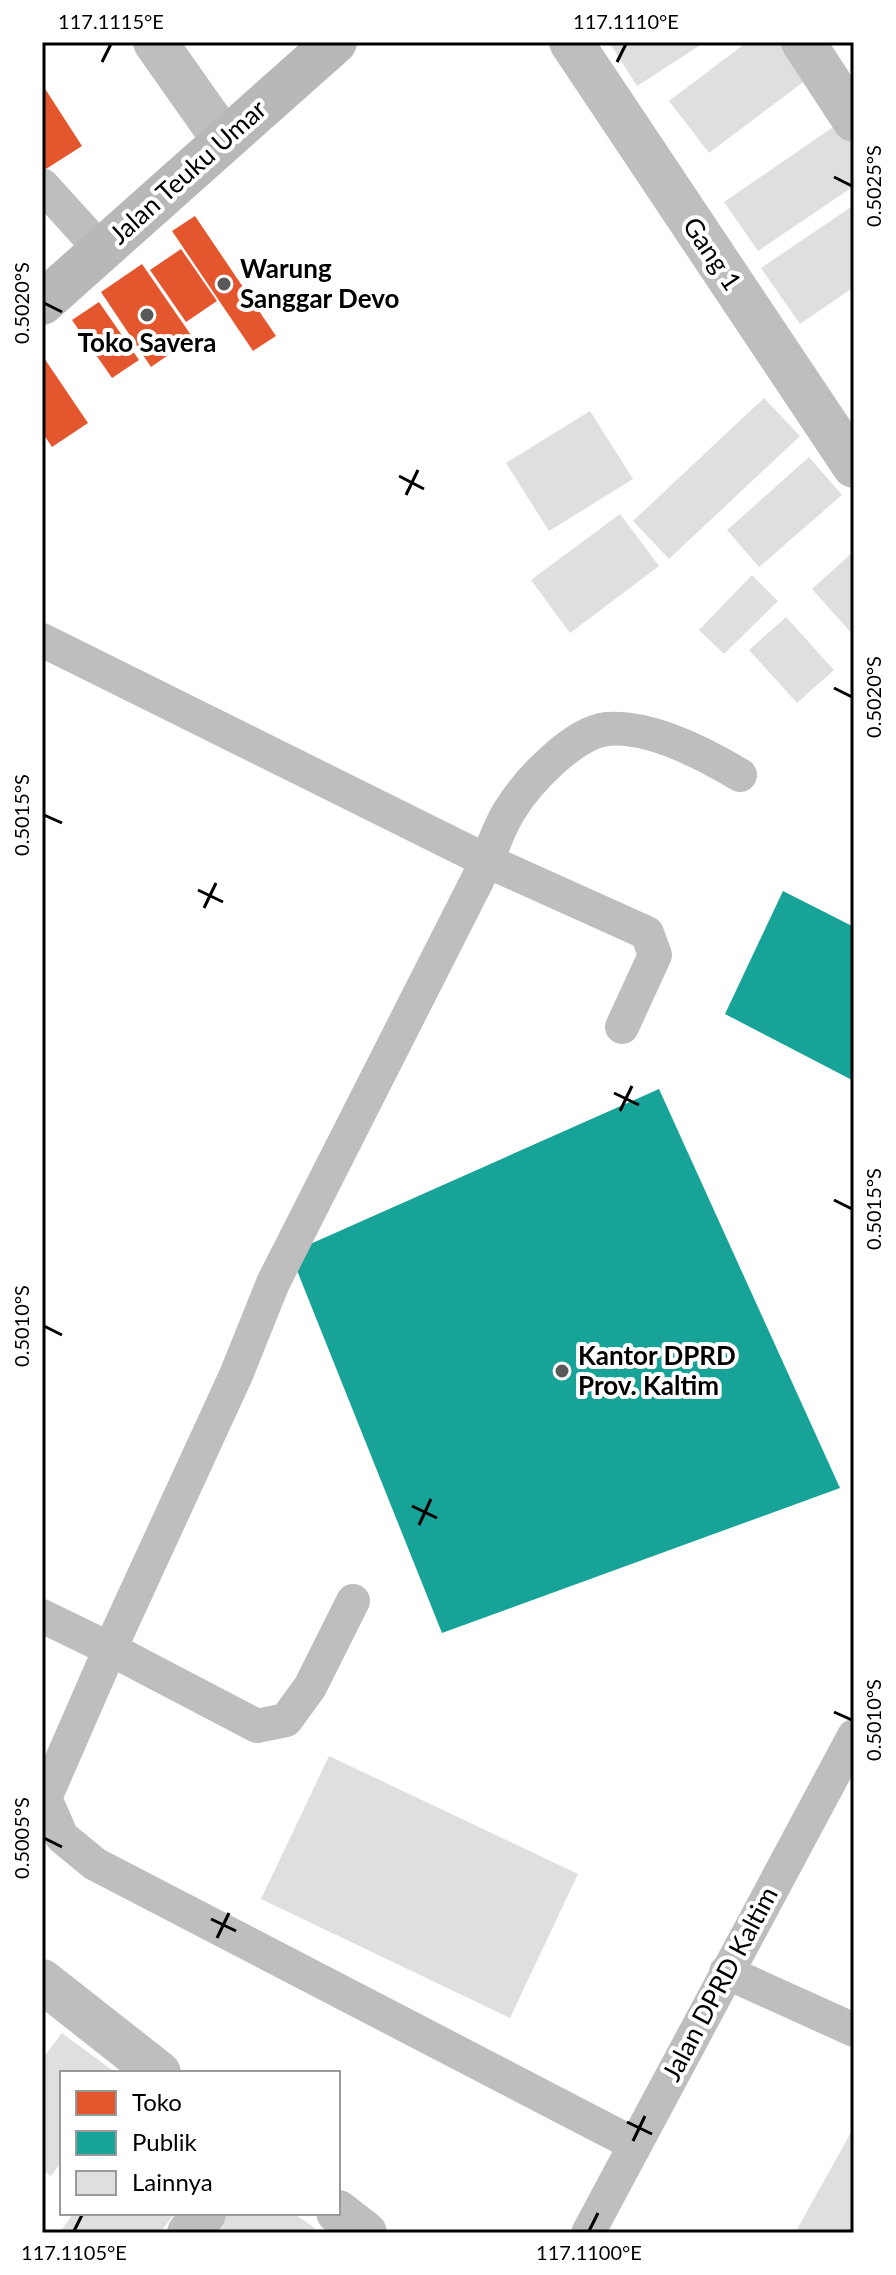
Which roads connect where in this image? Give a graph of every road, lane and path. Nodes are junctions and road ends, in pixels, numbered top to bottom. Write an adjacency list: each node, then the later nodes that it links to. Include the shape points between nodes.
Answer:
1 (155, 42): 6 (street)
2 (335, 42): 6 (main road, Jalan Teuku Umar)
3 (571, 42): 10 (street, Gang 1)
4 (803, 42): 5 (street)
5 (854, 120)
6 (224, 140): 8 (main road, Jalan Teuku Umar)
7 (42, 185): 8 (lane)
8 (101, 250): 9 (main road, Jalan Teuku Umar)
9 (42, 303)
10 (854, 466)
11 (42, 640): 13 (lane)
12 (740, 775): 13 (lane, via 704,753 653,735 607,729 578,741 546,766 509,810)
13 (487, 861): 14 (lane, via 647,933 655,955); 17 (lane, via 273,1283)
14 (622, 1027)
15 (353, 1601): 17 (lane, via 310,1687 286,1720 257,1726)
16 (42, 1616): 17 (lane)
17 (110, 1649): 23 (lane, via 45,1798 62,1837 95,1864)
18 (854, 1736): 19 (lane, Jalan DPRD Kaltim)
19 (726, 1972): 21 (lane); 23 (lane, Jalan DPRD Kaltim)
20 (42, 1981): 22 (street)
21 (854, 2030)
22 (156, 2071)
23 (634, 2144): 28 (lane, Jalan DPRD Kaltim)
24 (340, 2214): 27 (street)
25 (202, 2215): 26 (street)
26 (189, 2233)
27 (365, 2233)
28 (588, 2233)

